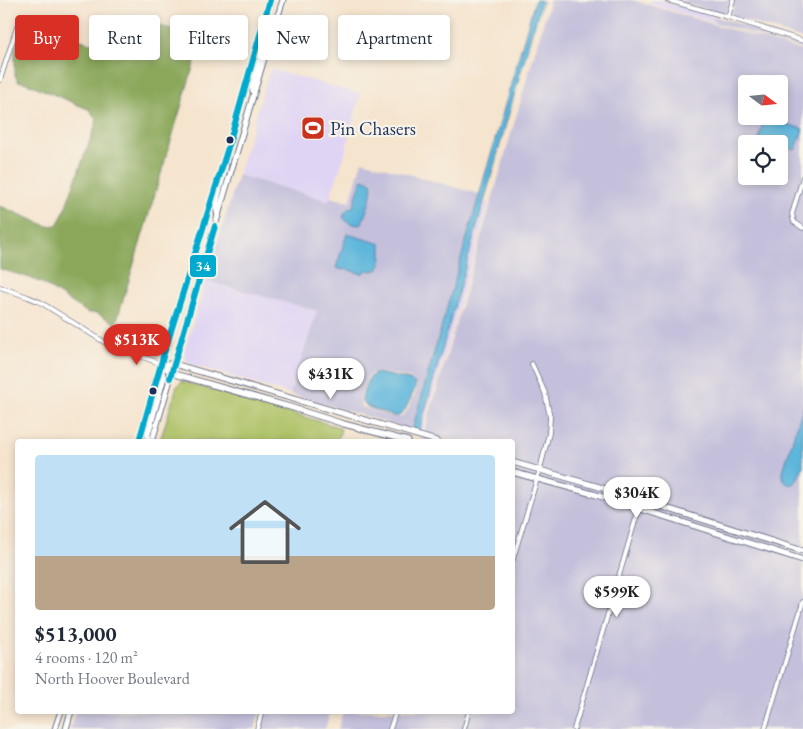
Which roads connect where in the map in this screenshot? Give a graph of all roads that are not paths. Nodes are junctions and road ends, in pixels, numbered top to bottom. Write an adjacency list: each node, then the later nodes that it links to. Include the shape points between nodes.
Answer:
1 (283, 0): 12 (main road)
2 (667, 0): 6 (street)
3 (733, 0): 6 (street)
4 (270, 2): 5 (main road)
5 (266, 15)
6 (728, 17): 8 (street)
7 (15, 33): 11 (street)
8 (803, 41)
9 (258, 43): 13 (main road)
10 (259, 60): 12 (main road, via 252,86)
11 (0, 80)
12 (254, 94): 15 (main road)
13 (227, 151): 15 (main road, via 216,207); 18 (main road)
14 (803, 177): 16 (street, via 792,214 794,222)
15 (218, 216): 19 (main road)
16 (803, 228)
17 (0, 287): 18 (street, via 40,302 109,346)
18 (162, 364): 19 (main road); 21 (main road); 22 (main road); 23 (main road, via 163,381)
19 (174, 364): 21 (main road); 26 (main road)
20 (532, 364): 28 (street, via 546,394 550,416)
21 (171, 373): 24 (main road); 25 (main road)
22 (140, 439)
23 (148, 439)
24 (153, 439)
25 (402, 439)
26 (428, 439)
27 (515, 463): 28 (main road)
28 (540, 469): 30 (street); 31 (main road)
29 (515, 473): 30 (main road)
30 (536, 479): 32 (main road); 34 (street)
31 (641, 501): 32 (street); 33 (main road)
32 (639, 509): 35 (main road); 47 (street)
33 (803, 551)
34 (515, 552)
35 (803, 560)
36 (803, 602): 48 (street)
37 (60, 714): 42 (main road)
38 (71, 714): 43 (main road)
39 (261, 714): 44 (street)
40 (395, 714): 45 (street)
41 (468, 714): 46 (street)
42 (55, 729)
43 (66, 729)
44 (257, 729)
45 (390, 729)
46 (464, 729)
47 (574, 729)
48 (765, 729)

